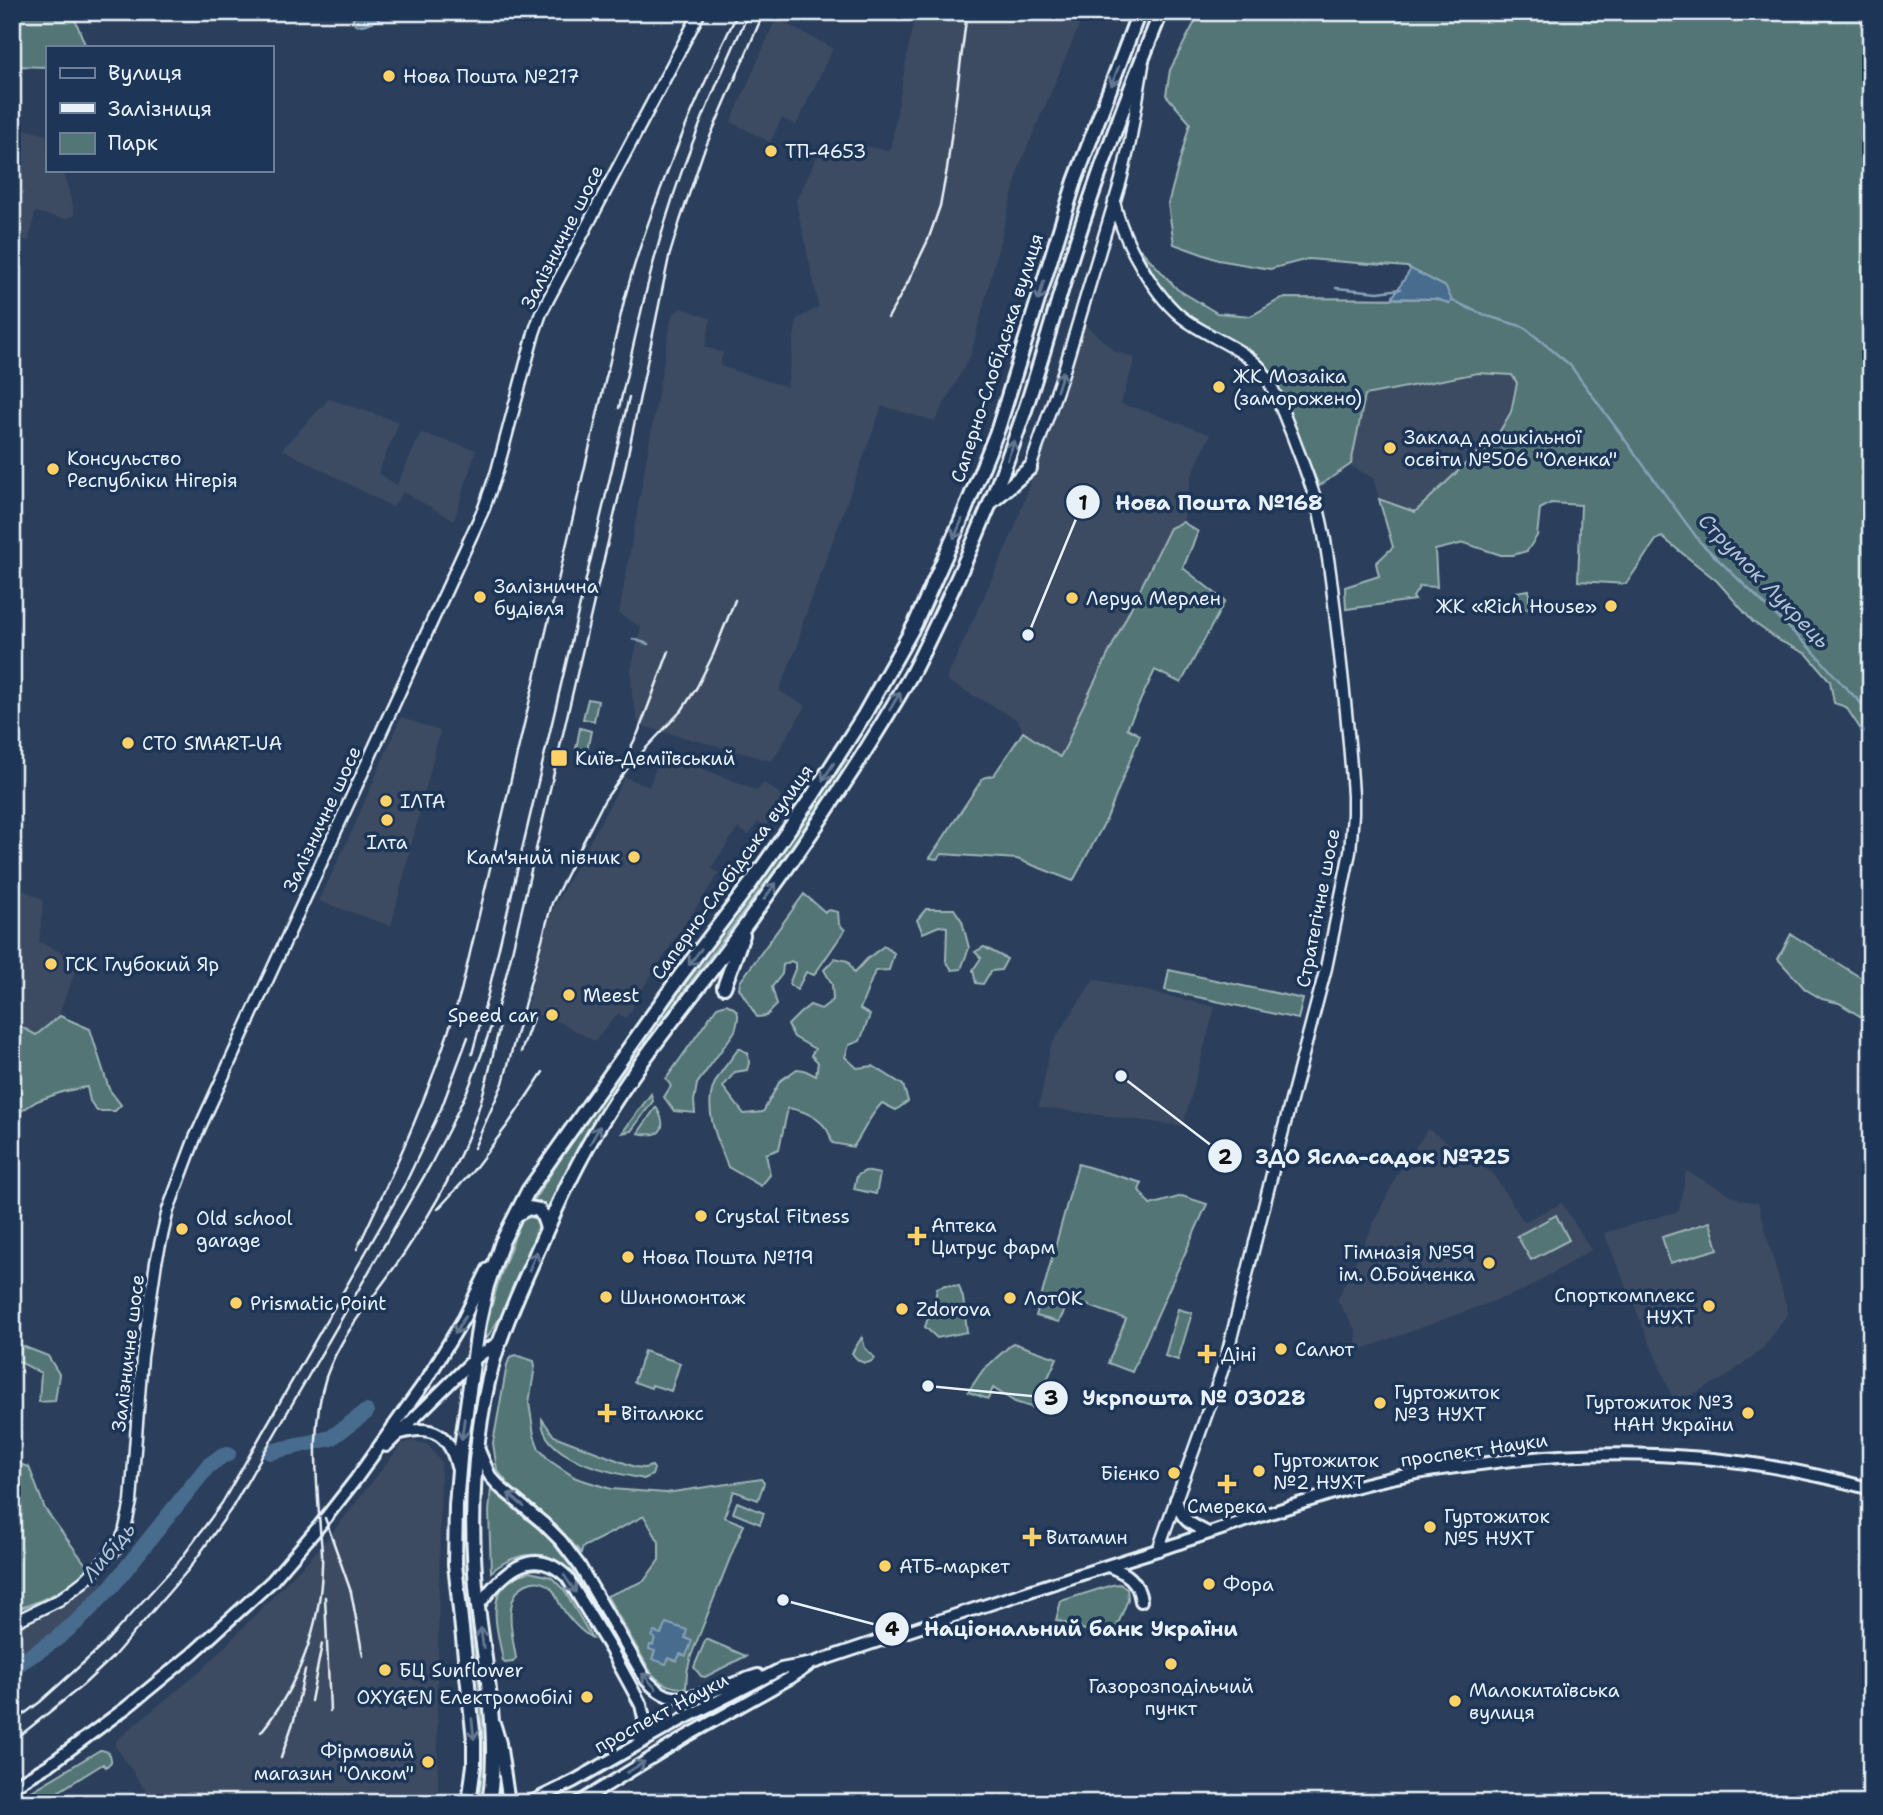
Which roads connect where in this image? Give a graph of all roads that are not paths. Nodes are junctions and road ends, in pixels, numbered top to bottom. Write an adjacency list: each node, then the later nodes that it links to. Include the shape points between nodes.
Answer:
1 (699, 12): 26 (street, Залізничне шосе, via 541,313 484,508 195,1138 169,1209 156,1262 124,1533 117,1549 84,1581 59,1600)
2 (1139, 12): 10 (main road, Саперно-Слобідська вулиця, one-way to 10, via 1075,181 998,429 915,624 813,795 568,1133)
3 (1161, 12): 4 (main road, Саперно-Слобідська вулиця)
4 (1144, 54): 5 (street, Саперно-Слобідська вулиця, via 1130,142); 7 (main road, Саперно-Слобідська вулиця, one-way to 4, via 1026,408 1091,196)
5 (1114, 201): 6 (street, Саперно-Слобідська вулиця, one-way to 5); 20 (street, Стратегічне шосе, via 1120,222 1159,293 1187,322 1257,364 1279,404 1312,488 1322,528 1353,796 1346,878 1320,992 1226,1363)
6 (1030, 468): 7 (main road)
7 (992, 501): 8 (main road, Саперно-Слобідська вулиця, one-way to 7, via 825,813 913,671)
8 (747, 923): 9 (main road); 11 (main road, Саперно-Слобідська вулиця, one-way to 8, via 608,1112)
9 (724, 987)
10 (514, 1216): 11 (main road, via 524,1209 539,1210); 12 (main road, Саперно-Слобідська вулиця)
11 (547, 1227): 13 (main road, Саперно-Слобідська вулиця, one-way to 11)
12 (502, 1242): 14 (main road, Саперно-Слобідська вулиця, via 487,1286); 18 (main road, one-way to 18, via 449,1344)
13 (500, 1340): 14 (main road); 16 (main road, Саперно-Слобідська вулиця)
14 (472, 1362): 15 (main road); 17 (main road, Саперно-Слобідська вулиця, one-way to 17)
15 (398, 1434): 17 (main road, via 421,1428 440,1436 451,1448); 18 (main road)
16 (478, 1447): 25 (main road, Саперно-Слобідська вулиця, via 473,1534); 28 (main road, one-way to 16, via 693,1697 677,1698 654,1688 579,1565 561,1541 490,1476)
17 (459, 1474): 32 (main road, Саперно-Слобідська вулиця, one-way to 32, via 455,1564 474,1740)
18 (356, 1479): 31 (main road, via 272,1581 192,1654 49,1765)
19 (1871, 1489): 21 (main road, проспект Науки, via 1725,1460 1580,1454 1387,1479)
20 (1176, 1499): 21 (main road, via 1186,1521); 22 (street, Стратегічне шосе)
21 (1208, 1533): 22 (main road, проспект Науки)
22 (1158, 1550): 23 (main road, проспект Науки)
23 (1108, 1566): 24 (main road, via 1133,1579); 27 (main road, проспект Науки)
24 (1141, 1601)
25 (478, 1606): 29 (main road, Саперно-Слобідська вулиця, one-way to 25); 30 (main road, one-way to 30, via 515,1567 539,1563 567,1577 641,1705 643,1730)
26 (12, 1623)
27 (813, 1662): 28 (main road, проспект Науки); 36 (main road, проспект Науки, one-way to 27)
28 (781, 1669): 30 (main road, проспект Науки)
29 (493, 1719): 33 (main road, Саперно-Слобідська вулиця); 34 (main road)
30 (635, 1745): 35 (main road, проспект Науки)
31 (12, 1787)
32 (469, 1803)
33 (489, 1803)
34 (509, 1803)
35 (529, 1803)
36 (578, 1803)

